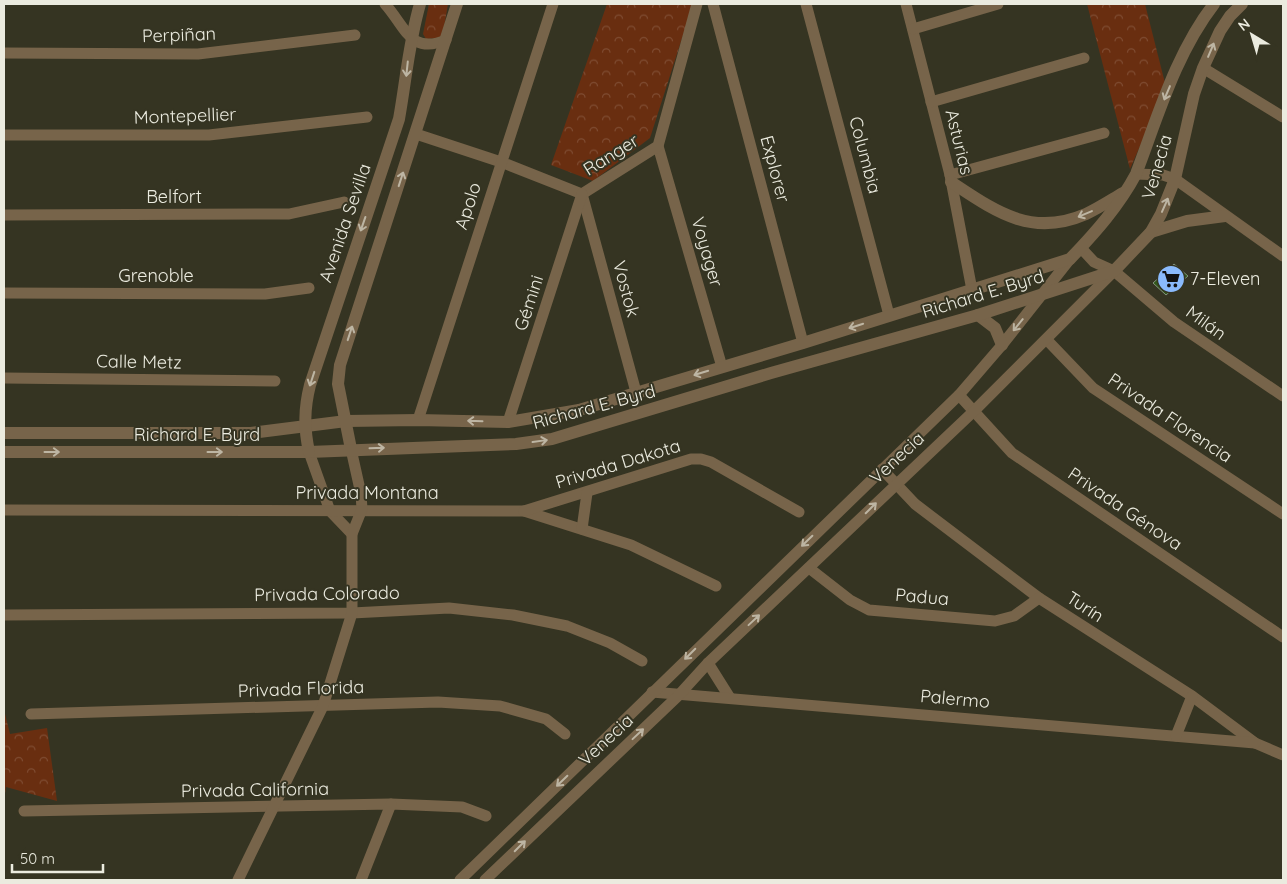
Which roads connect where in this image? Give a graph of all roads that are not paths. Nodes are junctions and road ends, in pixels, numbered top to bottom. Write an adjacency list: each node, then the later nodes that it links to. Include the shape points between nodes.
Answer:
1 (385, 4): 14 (street)
2 (420, 4): 14 (street, Avenida Sevilla)
3 (457, 4): 15 (street)
4 (553, 4): 26 (street, Apolo)
5 (697, 4): 25 (street, Ranger)
6 (713, 4): 47 (street, Explorer)
7 (806, 4): 44 (street, Columbia)
8 (906, 4): 12 (street, Asturias)
9 (998, 4): 12 (street)
10 (1214, 4): 27 (street, Venecia, one-way to 27, via 1180,62)
11 (1242, 4): 18 (street, Venecia, one-way to 11, via 1220,31)
12 (913, 29): 19 (street, Asturias)
13 (355, 35): 16 (street, Perpiñan, via 198,54)
14 (410, 39): 15 (street, via 428,45); 59 (street, Avenida Sevilla, one-way to 59, via 399,118 310,385)
15 (446, 40): 23 (street)
16 (4, 53)
17 (1084, 58): 19 (street)
18 (1203, 68): 21 (street); 29 (street, Venecia)
19 (931, 102): 28 (street, Asturias)
20 (367, 116): 24 (street, Montepellier, via 209,135)
21 (1283, 118)
22 (1104, 133): 28 (street)
23 (416, 134): 26 (street, Ranger); 57 (street, one-way to 23, via 338,384 340,364)
24 (4, 135)
25 (658, 146): 31 (street, Ranger); 49 (street, Voyager)
26 (501, 162): 31 (street, Ranger); 56 (street, Apolo)
27 (1136, 174): 29 (street); 30 (street, Venecia)
28 (950, 178): 30 (street, one-way to 28, via 1086,214 1042,223 1014,220); 41 (street, Asturias)
29 (1175, 179): 34 (street); 35 (street, Venecia, one-way to 29)
30 (1127, 190): 36 (street, Venecia)
31 (582, 194): 52 (street, Vostok); 58 (street, Gémini)
32 (344, 202): 33 (street, Belfort, via 289,214)
33 (4, 215)
34 (1225, 216): 35 (street, via 1187,221); 37 (street)
35 (1151, 232): 39 (street, Venecia)
36 (1080, 248): 38 (street, Venecia); 39 (street, Milán, via 1094,262)
37 (1283, 256)
38 (1070, 259): 41 (street, Richard E. Byrd); 43 (street, Venecia)
39 (1114, 271): 43 (street, Richard E. Byrd); 46 (street, Venecia); 54 (street, Milán, via 1174,322)
40 (309, 288): 42 (street, Grenoble, via 265,294)
41 (972, 290): 44 (street, Richard E. Byrd)
42 (4, 293)
43 (1044, 294): 45 (street, Richard E. Byrd); 48 (street, Venecia, one-way to 48)
44 (889, 315): 47 (street, Richard E. Byrd, one-way to 47)
45 (978, 315): 48 (street, via 995,328); 61 (street, Richard E. Byrd, one-way to 45, via 516,444 552,439)
46 (1047, 340): 55 (street, Venecia); 72 (street, Privada Florencia, via 1099,393)
47 (804, 343): 49 (street, Richard E. Byrd)
48 (1002, 345): 53 (street, Venecia)
49 (722, 367): 52 (street, Richard E. Byrd, one-way to 52)
50 (4, 378): 51 (street, Calle Metz)
51 (275, 381)
52 (636, 392): 58 (street, Richard E. Byrd, via 579,410)
53 (959, 395): 55 (street, Privada Génova); 64 (street, Venecia)
54 (1283, 396)
55 (974, 411): 65 (street, Venecia); 80 (street, Privada Génova, via 1012,453)
56 (418, 420): 57 (street, Richard E. Byrd); 58 (street, Richard E. Byrd, one-way to 56)
57 (346, 421): 59 (street, Richard E. Byrd); 61 (street)
58 (508, 422)
59 (304, 426): 60 (street, Richard E. Byrd, via 251,433); 63 (street, Avenida Sevilla)
60 (4, 433)
61 (351, 449): 63 (street, Richard E. Byrd); 67 (street)
62 (4, 452): 63 (street, Richard E. Byrd, one-way to 63)
63 (309, 452): 69 (street)
64 (882, 469): 65 (street, Turín); 83 (street, Venecia, one-way to 83)
65 (896, 483): 75 (street, Venecia, one-way to 65); 77 (street, Turín, via 915,504)
66 (587, 493): 70 (street, Privada Dakota); 71 (street, Privada Dakota, via 701,458); 73 (street)
67 (362, 509): 69 (street, Privada Montana); 70 (street, Privada Montana); 74 (street)
68 (4, 510): 69 (street, Privada Montana)
69 (330, 511): 74 (street)
70 (524, 511): 73 (street, Privada Montana)
71 (799, 512)
72 (1283, 514)
73 (582, 529): 76 (street, Privada Montana, via 631,545)
74 (352, 534): 78 (street)
75 (809, 568): 77 (street, Padua, via 850,600 870,610 995,621 1014,616); 82 (street, Venecia, one-way to 75)
76 (716, 586)
77 (1039, 598): 85 (street, Turín)
78 (352, 612): 79 (street, Privada Colorado); 81 (street, Privada Colorado, via 448,608 513,615 567,626 610,643); 87 (street)
79 (4, 615)
80 (1283, 637)
81 (642, 661)
82 (708, 663): 84 (street, Venecia); 86 (street)
83 (652, 692): 84 (street, Palermo); 97 (street, Venecia, one-way to 97)
84 (678, 696): 86 (street, Palermo); 101 (street, Venecia, one-way to 84)
85 (1192, 696): 90 (street); 91 (street, Turín)
86 (730, 698): 90 (street, Palermo)
87 (323, 706): 88 (street, Privada Florida); 89 (street, Privada Florida, via 438,702 500,706 546,719); 94 (street)
88 (31, 714)
89 (565, 734)
90 (1176, 736): 91 (street, Palermo)
91 (1255, 743): 92 (street, Turín)
92 (1283, 755)
93 (391, 804): 94 (street, Privada California); 96 (street, Privada California, via 462,808); 99 (street)
94 (274, 808): 95 (street, Privada California); 98 (street)
95 (24, 811)
96 (486, 816)
97 (472, 868): 100 (street, Venecia); 101 (street)
98 (238, 880)
99 (361, 880)
100 (460, 880)
101 (485, 880)

